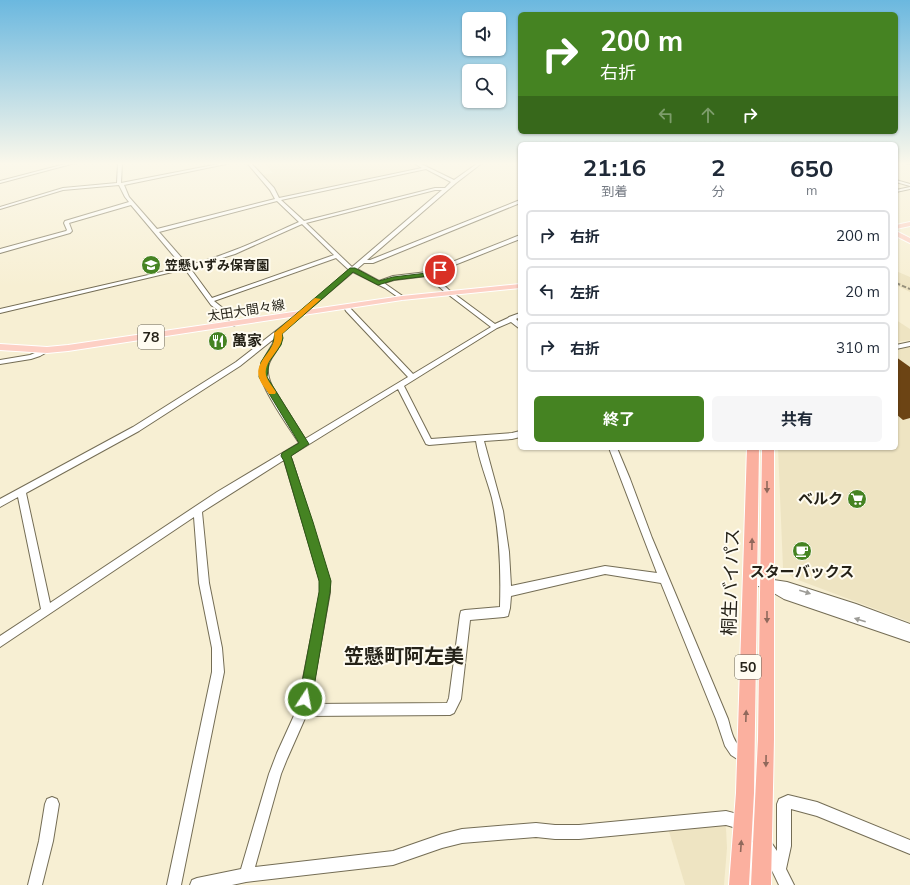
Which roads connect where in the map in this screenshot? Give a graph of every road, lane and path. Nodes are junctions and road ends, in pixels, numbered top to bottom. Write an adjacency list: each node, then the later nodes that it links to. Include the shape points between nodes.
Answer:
1 (12, 204): 9 (street)
2 (128, 204): 17 (street, via 67,222 70,231 68,232)
3 (133, 204): 13 (street)
4 (258, 204): 13 (street)
5 (283, 204): 10 (street)
6 (374, 204): 10 (street)
7 (429, 204): 19 (street)
8 (512, 204): 19 (street, via 371,262)
9 (0, 208)
10 (301, 223): 18 (street); 20 (street, via 225,256)
11 (910, 224): 12 (main road)
12 (898, 227)
13 (156, 231): 20 (street)
14 (898, 234): 16 (main road)
15 (518, 238): 22 (street)
16 (910, 241)
17 (0, 251)
18 (337, 256): 21 (street); 27 (street)
19 (362, 261): 21 (street)
20 (187, 268): 27 (street); 29 (street)
21 (352, 269): 23 (street); 30 (street)
22 (428, 274): 23 (street, via 393,278); 25 (street)
23 (378, 283): 26 (street)
24 (518, 286): 25 (main road, 太田大間々線 / 78)
25 (451, 293): 26 (main road, 太田大間々線 / 78); 35 (street)
26 (402, 298): 28 (main road, 太田大間々線 / 78)
27 (211, 300): 33 (street, via 230,316)
28 (347, 307): 30 (main road, 太田大間々線 / 78); 42 (street)
29 (0, 310)
30 (301, 314): 33 (main road, 太田大間々線 / 78); 36 (street)
31 (518, 315): 32 (street)
32 (511, 318): 34 (street); 35 (street)
33 (234, 324): 40 (main road, 太田大間々線 / 78)
34 (518, 325)
35 (495, 326): 42 (street)
36 (278, 333): 46 (street, via 277,345 265,362 263,377); 51 (street, via 238,364 145,423)
37 (910, 344): 39 (street)
38 (0, 347): 40 (main road, 太田大間々線 / 78)
39 (898, 347)
40 (47, 350): 41 (street, via 36,355)
41 (0, 362)
42 (413, 378): 43 (street)
43 (400, 386): 45 (street, via 429,442); 46 (street)
44 (518, 434): 45 (street)
45 (480, 438): 57 (street, via 501,526)
46 (304, 444): 50 (street)
47 (614, 450): 54 (street)
48 (754, 450): 55 (highway, 桐生バイパス / 50, one-way to 48)
49 (768, 450): 56 (highway, 50, one-way to 56)
50 (285, 456): 53 (street); 62 (street, via 325,581)
51 (20, 491): 52 (street); 58 (street)
52 (0, 503)
53 (197, 511): 58 (street); 71 (street, via 204,583 219,659)
54 (663, 579): 57 (street, via 605,570); 63 (street, via 732,748)
55 (751, 579): 56 (street); 63 (highway, 桐生バイパス / 50, one-way to 55)
56 (767, 584): 59 (street, one-way to 59, via 787,587); 60 (street, one-way to 56, via 788,596); 66 (highway, 50, one-way to 66)
57 (506, 591): 62 (street, via 504,612 465,615 455,699 450,709)
58 (46, 610): 61 (street)
59 (910, 629)
60 (910, 636)
61 (0, 642)
62 (303, 710): 69 (street, via 277,768)
63 (745, 758): 65 (highway, 桐生バイパス / 50)
64 (52, 804): 70 (street)
65 (743, 823): 66 (street); 69 (street, via 726,818 579,832 536,830 462,836 393,858); 73 (highway, 桐生バイパス / 50, one-way to 65)
66 (763, 843): 68 (street); 74 (highway, 50)
67 (910, 846): 68 (street, via 817,809 788,802 784,804 784,849)
68 (779, 870): 75 (street)
69 (240, 879): 72 (street)
70 (35, 885)
71 (174, 885)
72 (197, 885)
73 (738, 885)
74 (761, 885)
75 (787, 885)

